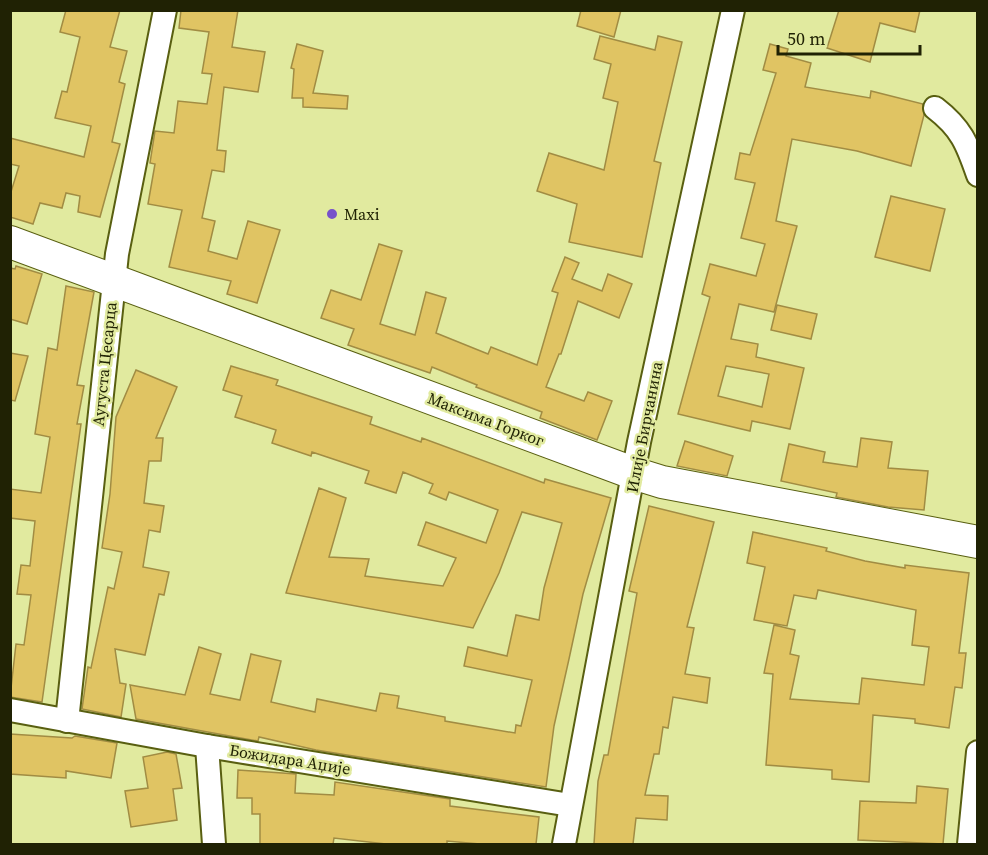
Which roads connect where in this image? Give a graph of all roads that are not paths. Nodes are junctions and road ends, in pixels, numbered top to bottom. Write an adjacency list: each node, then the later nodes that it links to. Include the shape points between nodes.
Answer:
1 (165, 10): 6 (street, Аугуста Цесарца)
2 (734, 10): 7 (street, Илије Бирчанина)
3 (935, 108): 4 (street, via 953,122 967,142)
4 (978, 175)
5 (10, 243): 6 (street, Максима Горког)
6 (114, 279): 7 (street, Максима Горког); 10 (street, Аугуста Цесарца)
7 (633, 473): 8 (street, Максима Горког, via 662,482); 13 (street, Илије Бирчанина)
8 (978, 542)
9 (10, 711): 10 (street, Божидара Аџије)
10 (67, 721): 11 (street, Божидара Аџије)
11 (207, 746): 13 (street, Божидара Аџије); 15 (street)
12 (978, 752): 14 (street)
13 (570, 805): 16 (street, Илије Бирчанина)
14 (974, 820): 17 (street)
15 (214, 844)
16 (564, 844)
17 (969, 844)

